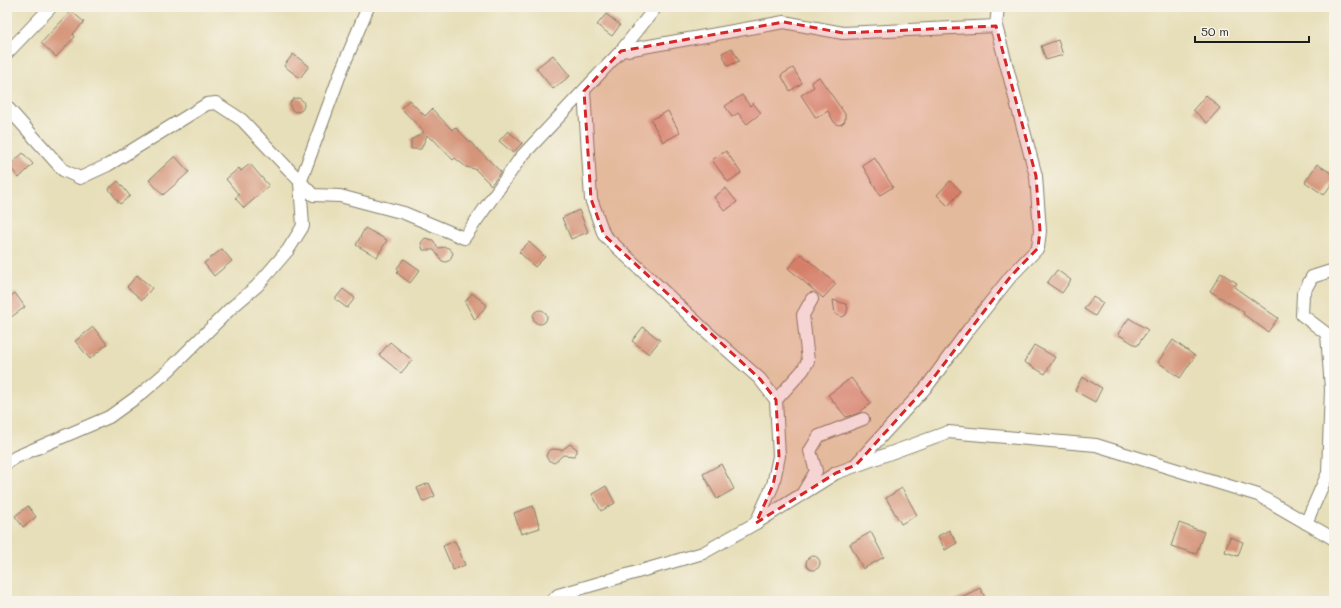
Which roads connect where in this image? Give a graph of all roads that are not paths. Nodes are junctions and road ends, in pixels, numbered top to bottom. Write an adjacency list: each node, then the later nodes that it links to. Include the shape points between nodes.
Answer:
1 (51, 7): 7 (street)
2 (368, 7): 10 (street)
3 (656, 7): 6 (street)
4 (998, 7): 5 (street)
5 (996, 26): 6 (street, via 842,33 784,22); 17 (street, via 1036,176 1040,231 1038,248 969,329 928,385)
6 (621, 51): 8 (street)
7 (7, 53)
8 (584, 91): 10 (street, via 521,157 464,238 404,213 340,196 313,195); 13 (street, via 591,199 604,235 760,379)
9 (7, 107): 10 (street, via 63,170 80,178 108,166 207,104 216,103 242,120)
10 (300, 183): 16 (street, via 303,226 288,250 257,286 169,370 109,417)
11 (1334, 270): 15 (street, via 1312,277 1303,294 1302,315 1327,334)
12 (812, 299): 13 (street, via 804,315 808,361)
13 (776, 400): 19 (street, via 779,456 773,485)
14 (863, 419): 18 (street, via 819,436 810,451 816,471)
15 (1331, 430): 20 (street, via 1328,473)
16 (7, 463)
17 (856, 465): 18 (street, via 836,473); 20 (street, via 948,432 1096,445 1258,495)
18 (803, 493): 19 (street)
19 (756, 523): 22 (street, via 703,553 558,595)
20 (1306, 523): 21 (street)
21 (1334, 539)
22 (552, 601)

